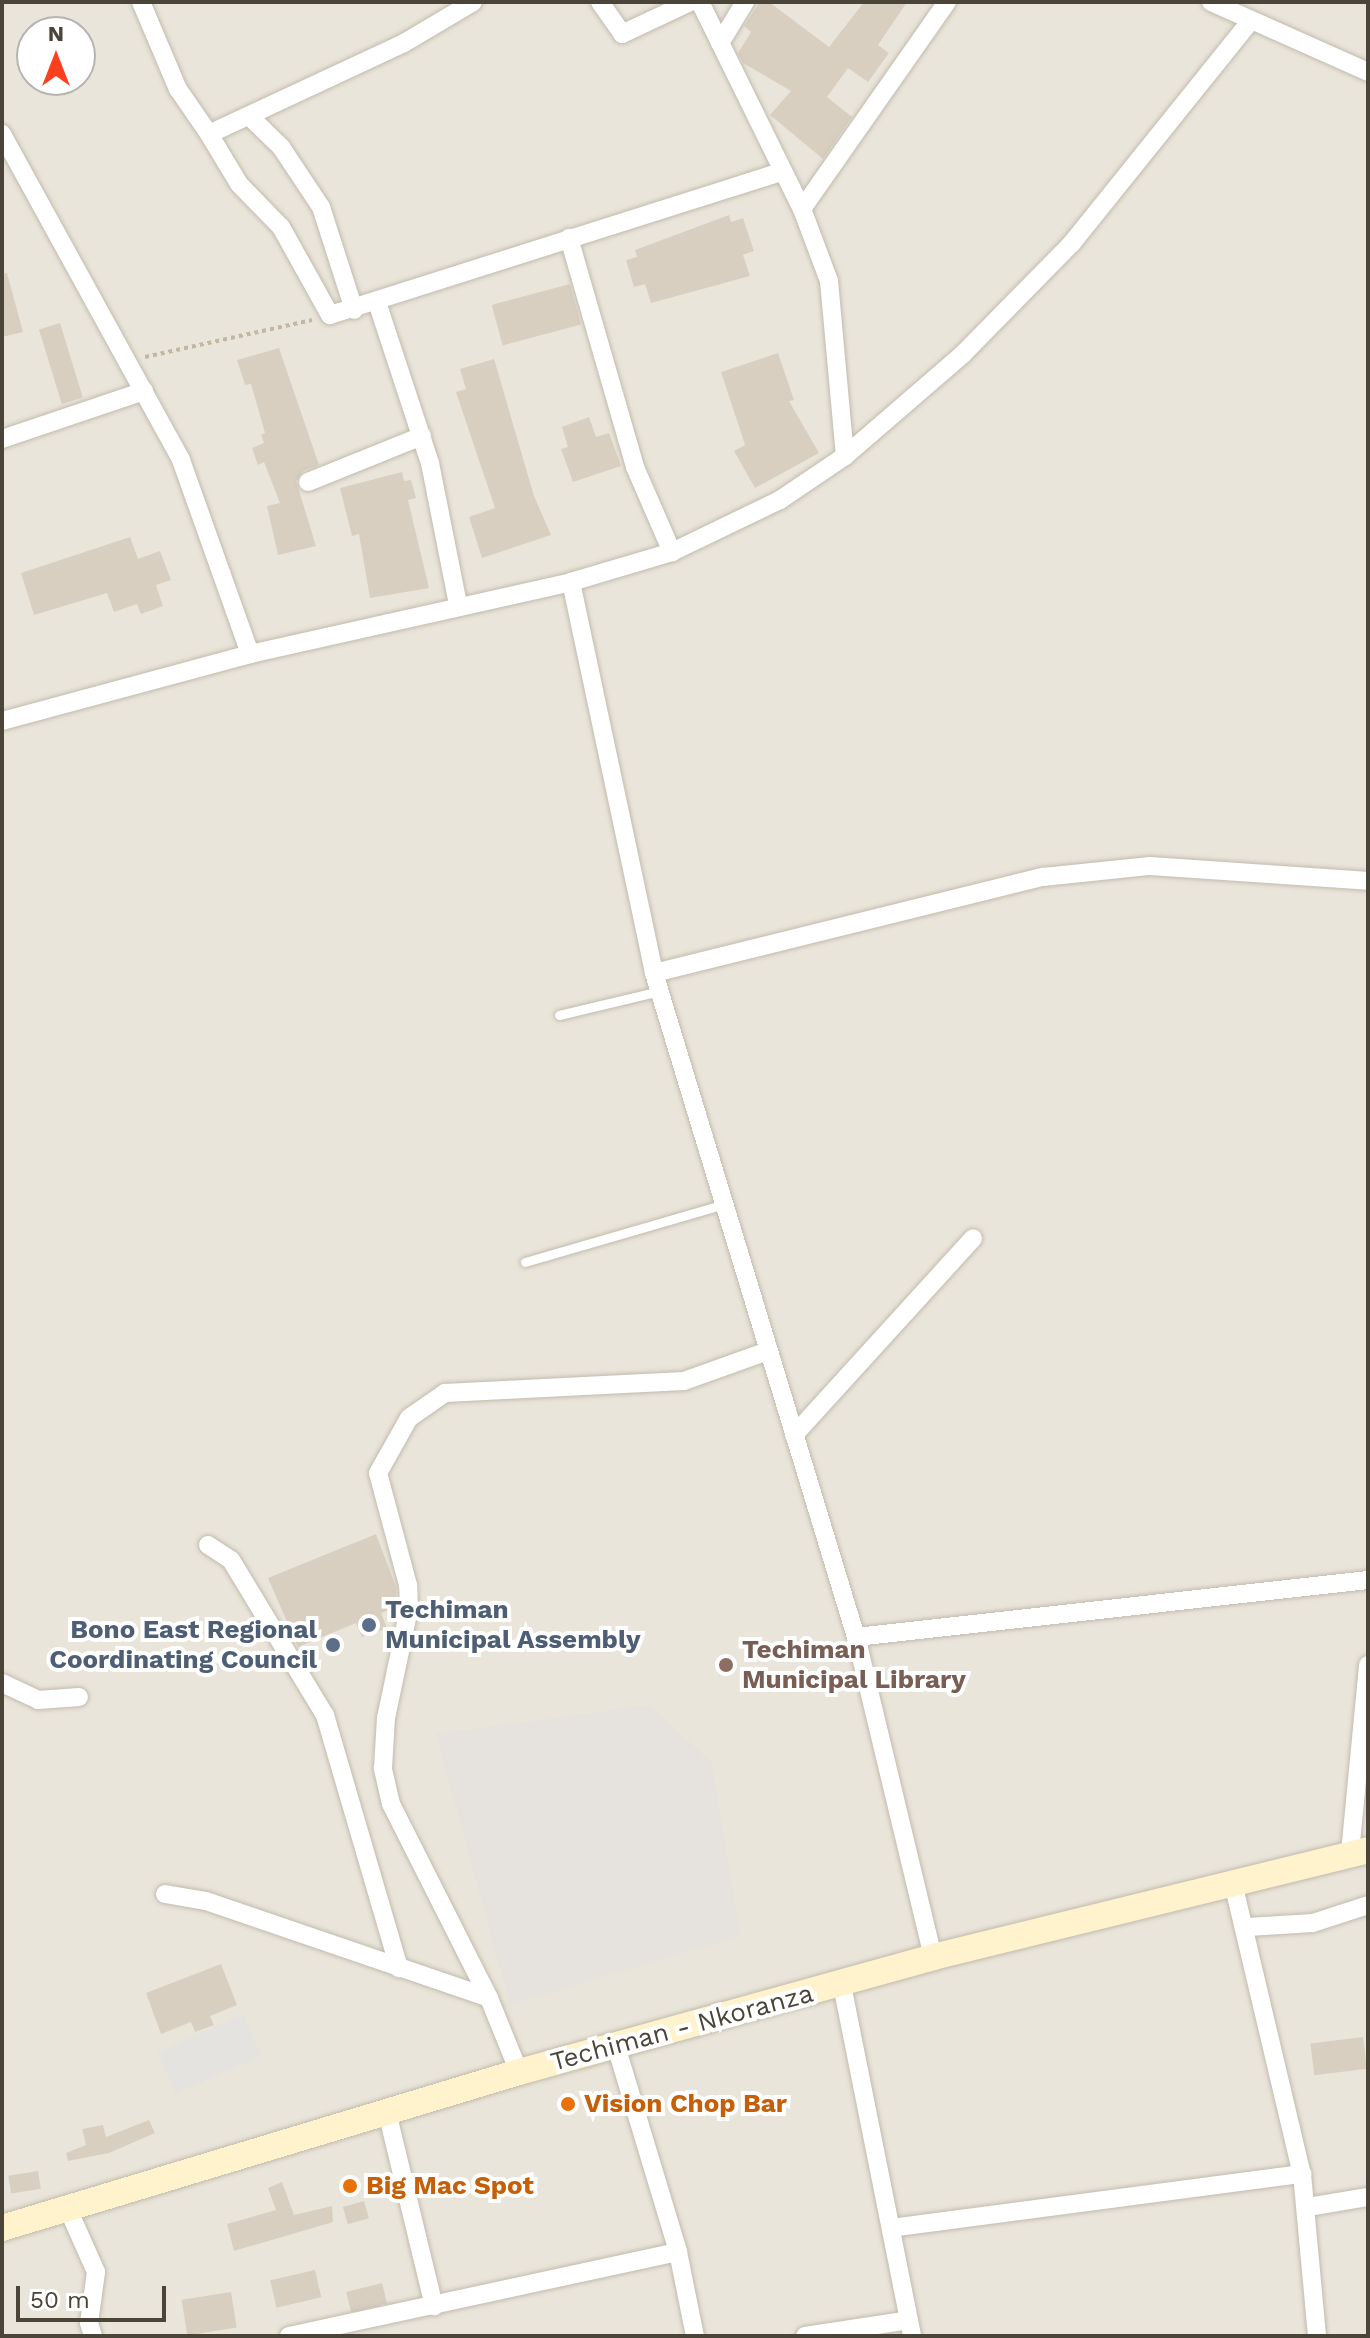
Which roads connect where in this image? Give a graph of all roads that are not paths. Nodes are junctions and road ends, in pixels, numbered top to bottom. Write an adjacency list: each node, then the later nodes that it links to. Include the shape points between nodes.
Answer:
1 (141, 2): 14 (street, via 178,89)
2 (473, 2): 12 (street, via 404,43)
3 (600, 2): 4 (street, via 622,34)
4 (690, 2)
5 (700, 2): 10 (street)
6 (745, 2): 10 (street)
7 (947, 2): 16 (street)
8 (1211, 2): 9 (street)
9 (1250, 22): 11 (street); 23 (street, via 1072,243 963,354)
10 (720, 43): 15 (street)
11 (1368, 72)
12 (249, 116): 14 (street); 19 (street, via 281,147 321,207)
13 (2, 134): 20 (street)
14 (209, 134): 19 (street, via 239,184 281,227 330,315)
15 (783, 171): 16 (street); 17 (street)
16 (802, 209): 23 (street, via 829,281)
17 (569, 238): 18 (street); 25 (street, via 635,467)
18 (377, 302): 19 (street); 21 (street)
19 (354, 310)
20 (144, 391): 22 (street); 28 (street, via 181,460)
21 (422, 436): 24 (street); 27 (street)
22 (2, 439)
23 (845, 456): 25 (street, via 780,500)
24 (308, 482)
25 (672, 552): 26 (street)
26 (571, 582): 27 (street); 31 (street)
27 (458, 605): 28 (street)
28 (250, 654): 29 (street)
29 (2, 721)
30 (1368, 881): 31 (street, via 1150,866 1043,877)
31 (657, 982): 32 (lane); 33 (street)
32 (559, 1015)
33 (724, 1204): 35 (lane); 36 (street)
34 (973, 1238): 37 (street)
35 (525, 1262)
36 (768, 1351): 37 (street); 52 (street, via 684,1381 445,1393 409,1418 378,1473 408,1585 409,1609 386,1718 383,1768 391,1804)
37 (794, 1435): 40 (street)
38 (208, 1545): 50 (street, via 231,1560 325,1715)
39 (1368, 1580): 40 (street)
40 (856, 1637): 49 (street)
41 (1368, 1665): 44 (street)
42 (2, 1683): 43 (street, via 38,1700)
43 (79, 1697)
44 (1359, 1851): 45 (main road, Techiman - Nkoranza)
45 (1233, 1883): 48 (street); 49 (main road, Techiman - Nkoranza)
46 (165, 1894): 50 (street, via 206,1901)
47 (1368, 1905): 48 (street, via 1313,1923)
48 (1248, 1927): 56 (street)
49 (933, 1957): 51 (main road, Techiman - Nkoranza)
50 (399, 1968): 52 (street)
51 (842, 1985): 53 (main road, Techiman - Nkoranza); 61 (street)
52 (489, 1998): 54 (street)
53 (616, 2046): 54 (main road, Techiman - Nkoranza); 62 (street)
54 (519, 2072): 55 (main road, Techiman - Nkoranza)
55 (387, 2112): 59 (main road, Techiman - Nkoranza); 63 (street)
56 (1302, 2174): 58 (street); 61 (street)
57 (1368, 2197): 58 (street)
58 (1308, 2207): 69 (street)
59 (68, 2209): 60 (main road, Techiman - Nkoranza); 65 (street, via 96,2272 89,2323)
60 (2, 2228)
61 (891, 2228): 64 (street)
62 (678, 2252): 63 (street); 67 (street)
63 (434, 2306): 66 (street)
64 (910, 2328): 68 (street)
65 (93, 2336)
66 (289, 2336)
67 (695, 2336)
68 (805, 2336)
69 (1317, 2336)

